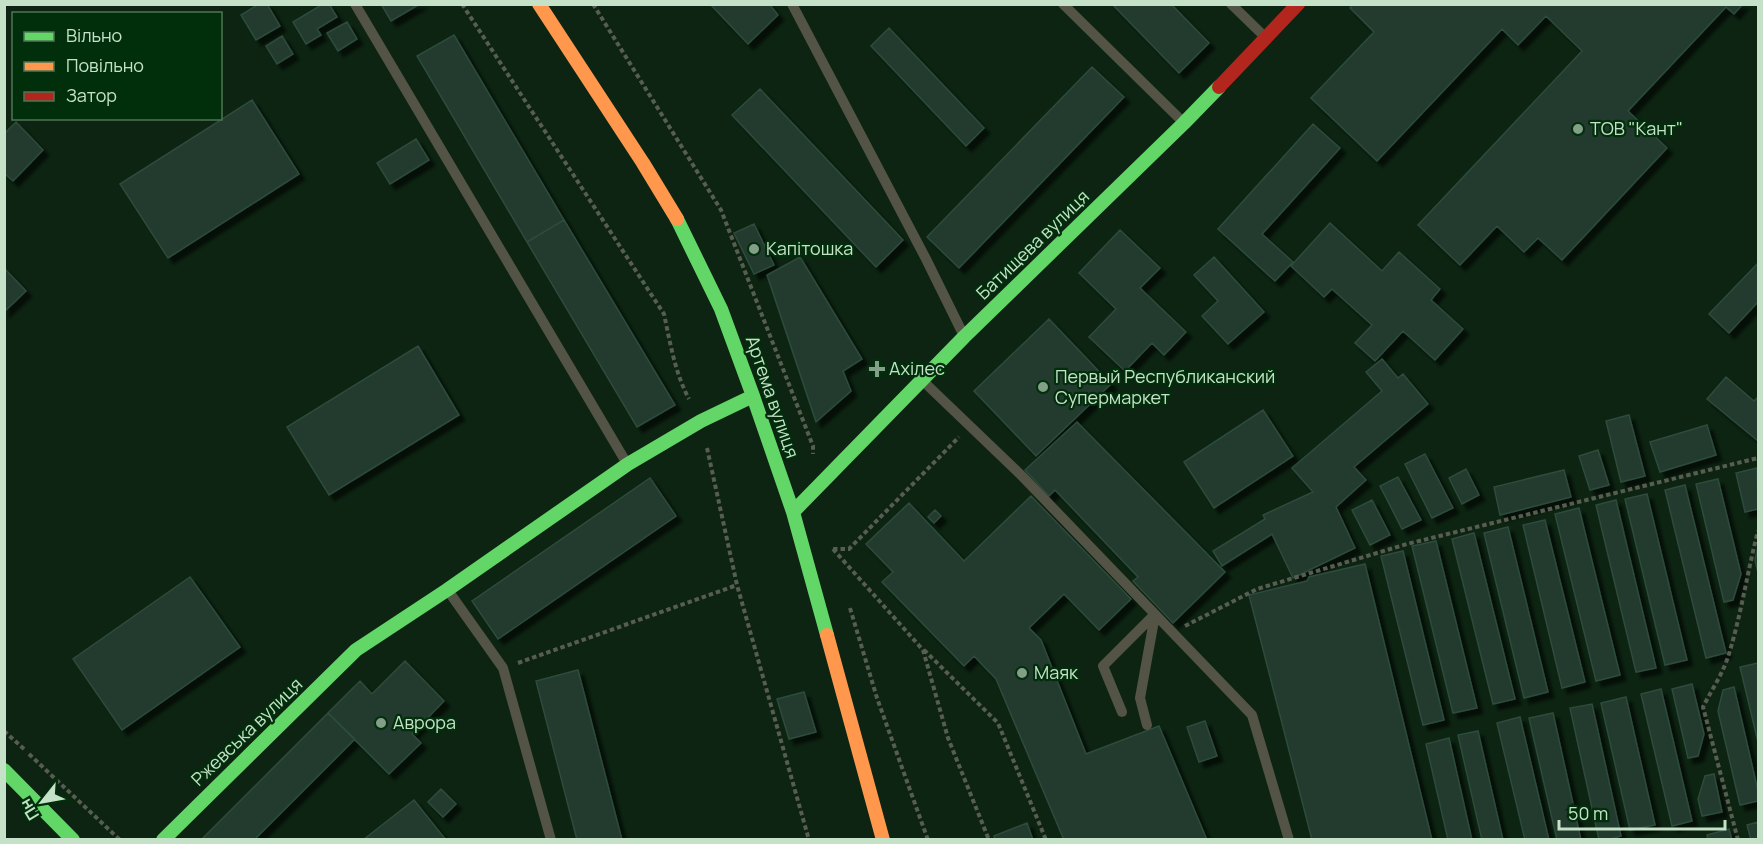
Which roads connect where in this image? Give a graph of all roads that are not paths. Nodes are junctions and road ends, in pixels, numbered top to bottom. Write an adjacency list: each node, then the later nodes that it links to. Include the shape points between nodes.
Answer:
1 (355, 4): 12 (lane)
2 (539, 4): 11 (street, Артема вулиця, via 684,231 721,309)
3 (792, 4): 9 (lane)
4 (1063, 4): 8 (lane)
5 (1231, 4): 7 (lane)
6 (1298, 4): 7 (street, Батищева вулиця)
7 (1265, 38): 8 (street, Батищева вулиця)
8 (1184, 123): 9 (street, Батищева вулиця)
9 (964, 337): 10 (street, Батищева вулиця)
10 (922, 381): 13 (street, Батищева вулиця); 15 (lane, via 1022,476)
11 (753, 396): 12 (street, Ржевська вулиця); 13 (street, Артема вулиця)
12 (628, 464): 14 (street, Ржевська вулиця)
13 (793, 512): 22 (street, Артема вулиця)
14 (447, 590): 20 (street, Ржевська вулиця, via 356,650); 21 (lane, via 503,668)
15 (1155, 614): 16 (lane, via 1103,666); 17 (lane, via 1140,698); 23 (lane, via 1252,715)
16 (1122, 712)
17 (1147, 725)
18 (4, 770): 19 (street)
19 (73, 840)
20 (162, 840)
21 (551, 840)
22 (883, 840)
23 (1289, 840)

